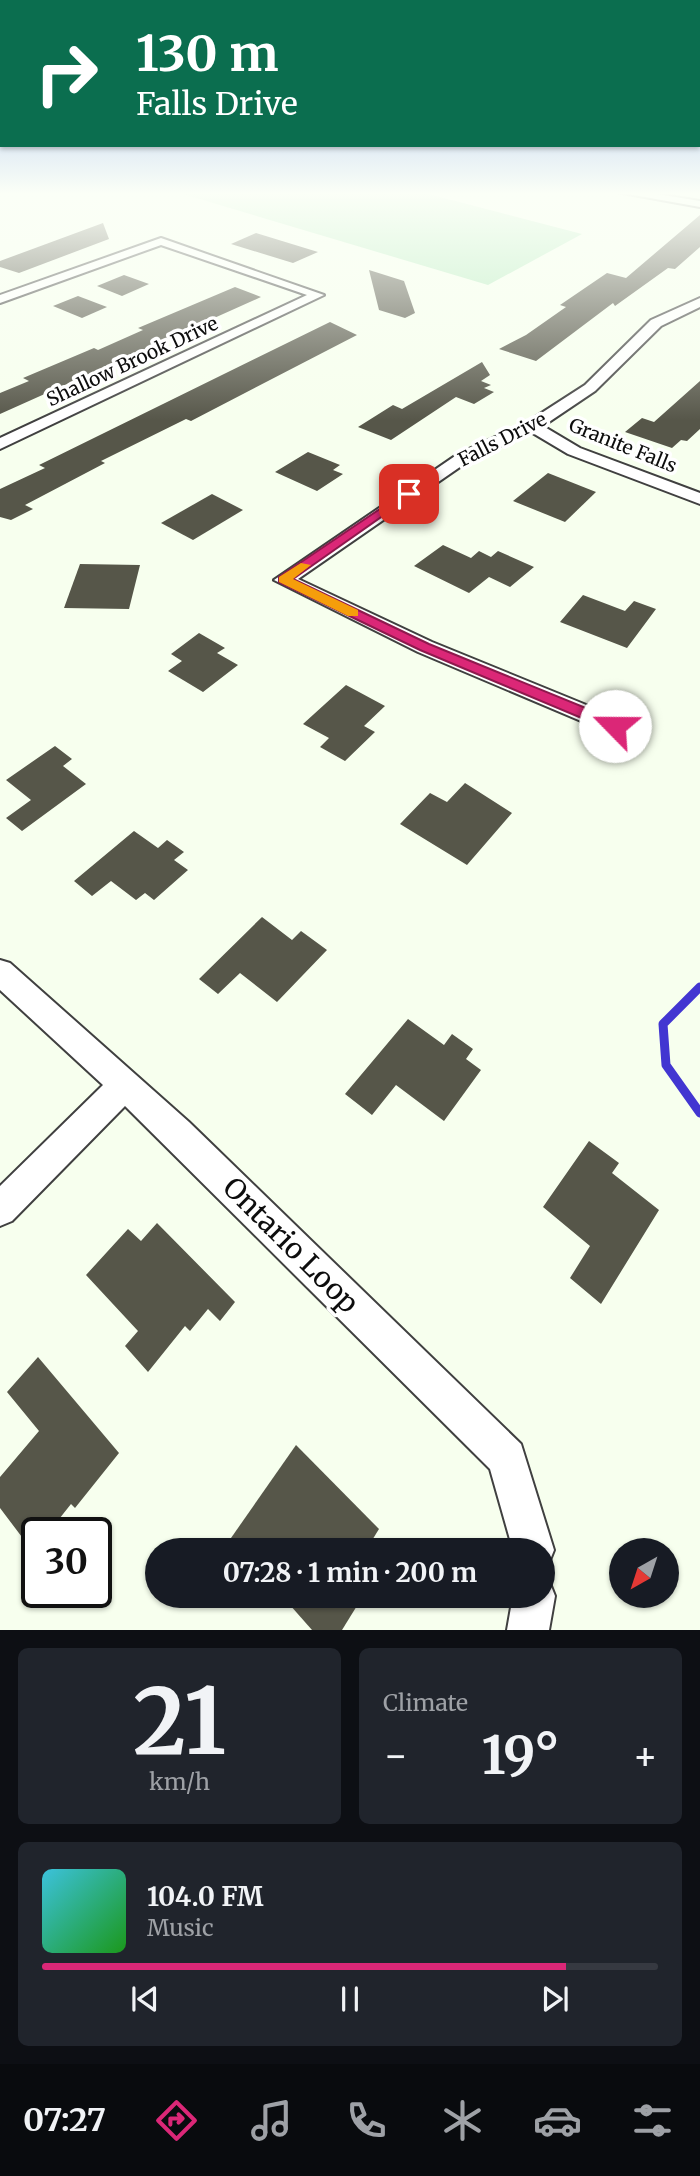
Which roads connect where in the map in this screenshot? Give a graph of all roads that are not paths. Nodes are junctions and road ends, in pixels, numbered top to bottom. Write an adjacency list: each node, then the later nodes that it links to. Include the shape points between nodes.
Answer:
1 (86, 268): 3 (street, Shallow Brook Drive)
2 (240, 268): 6 (street, Shallow Brook Drive, via 318,295)
3 (1, 299)
4 (700, 302): 5 (street, Falls Drive, via 656,323 590,388)
5 (532, 426): 7 (street, Granite Falls, via 574,452); 8 (street, Falls Drive, via 464,457 284,580 425,647)
6 (0, 444)
7 (700, 499)
8 (615, 726)
9 (0, 972): 10 (street, Ontario Loop)
10 (125, 1085): 11 (street); 12 (street, Ontario Loop, via 507,1458)
11 (0, 1209)
12 (530, 1538)
13 (532, 1608): 14 (street)
14 (528, 1630)

